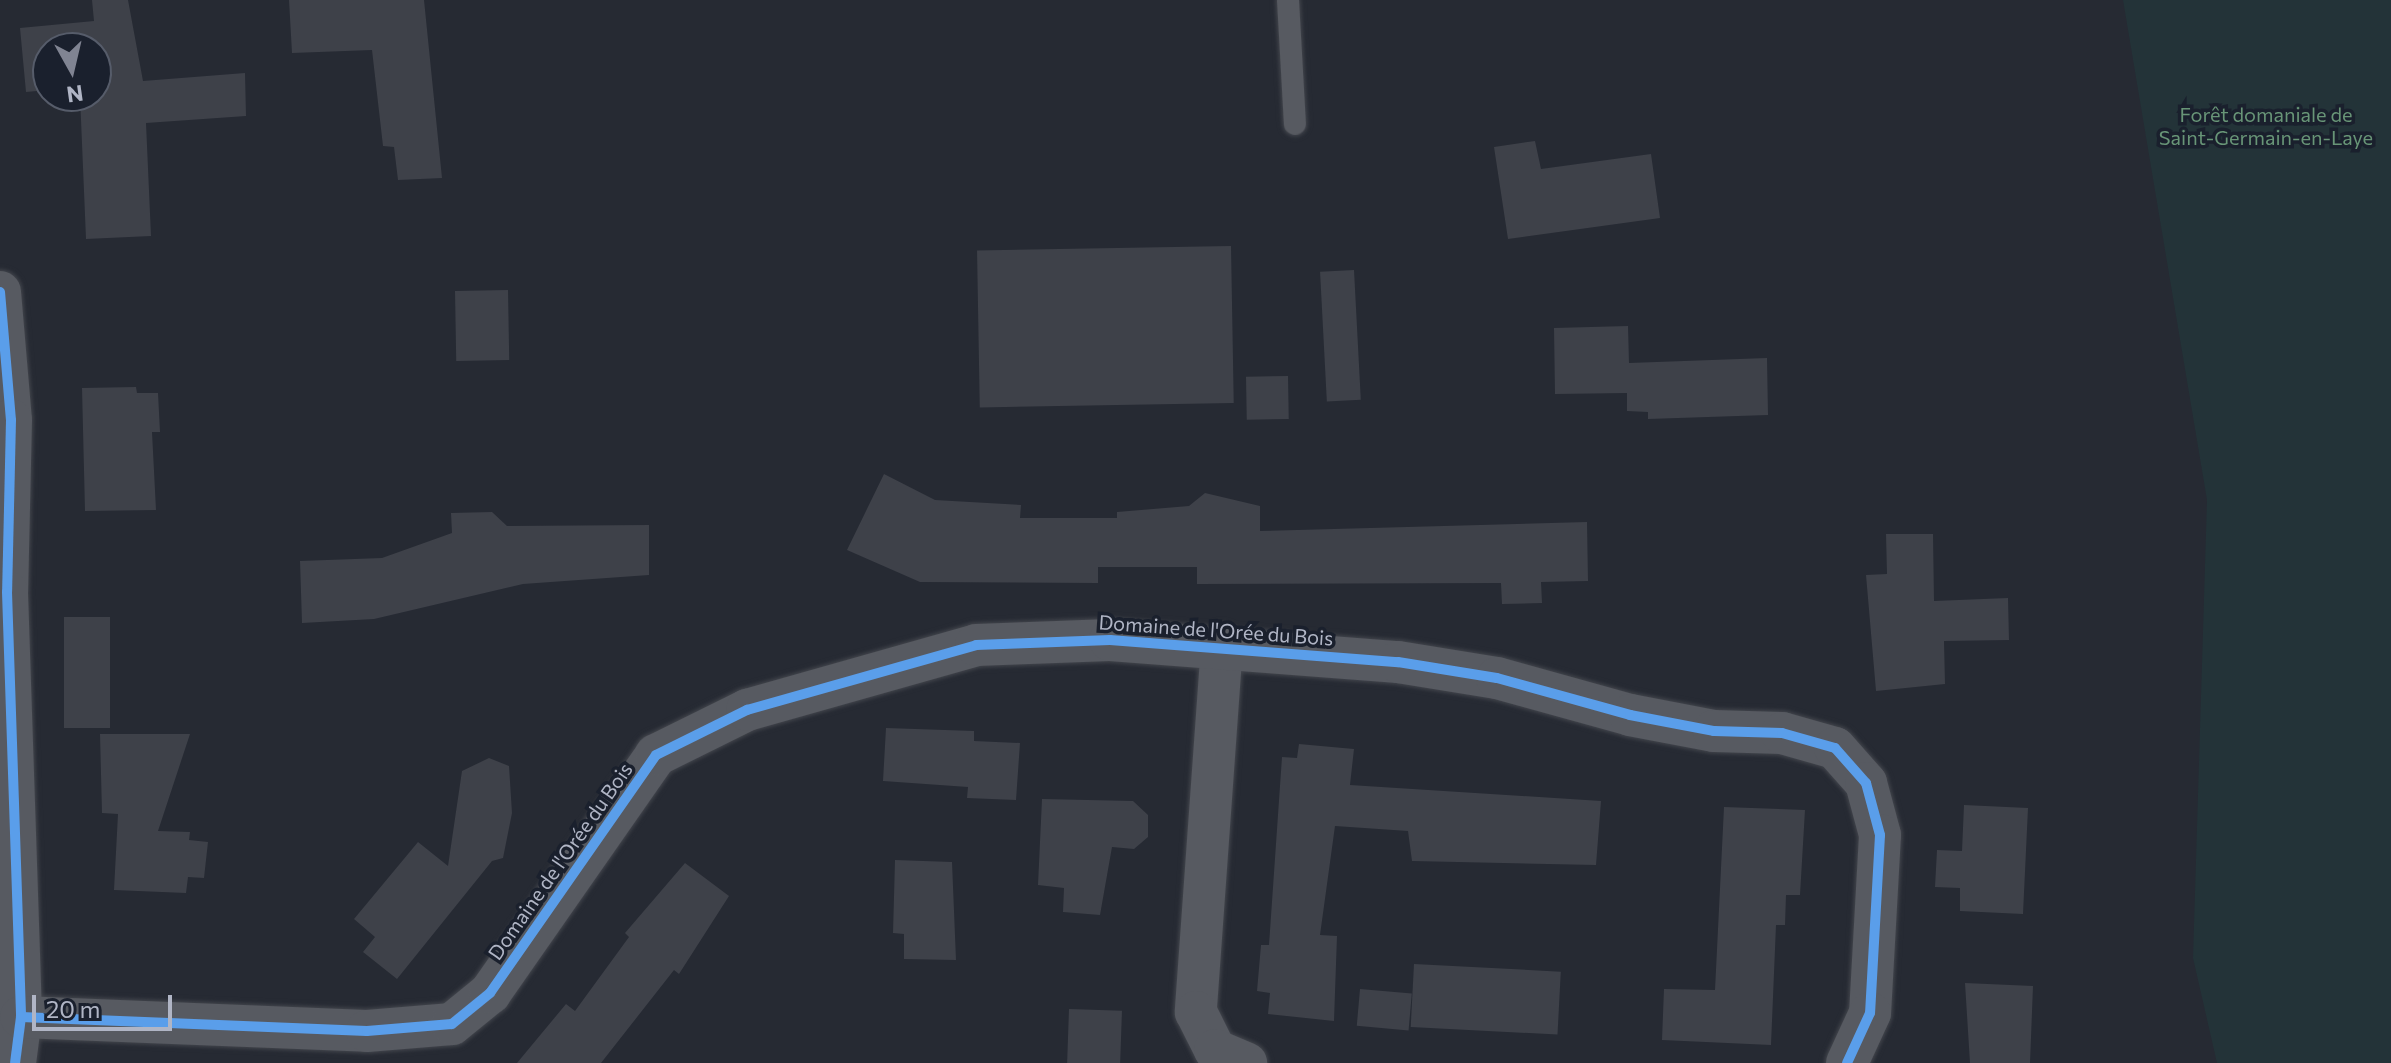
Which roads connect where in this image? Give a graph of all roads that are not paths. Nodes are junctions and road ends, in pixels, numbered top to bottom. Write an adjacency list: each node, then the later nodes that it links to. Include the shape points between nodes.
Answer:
1 (1288, 0): 2 (lane)
2 (1295, 124)
3 (0, 292): 5 (street, via 11,420 7,592)
4 (1222, 645): 5 (street, Domaine de l'Orée du Bois, via 976,645 747,710 656,755 490,993 452,1024 367,1031); 7 (street, Domaine de l'Orée du Bois, via 1196,1012 1215,1050); 8 (street, Domaine de l'Orée du Bois, via 1483,675 1630,715 1714,731 1782,733 1835,748 1866,783 1880,835 1870,1013)
5 (21, 1017): 6 (street)
6 (10, 1059)
7 (1246, 1063)
8 (1847, 1063)

